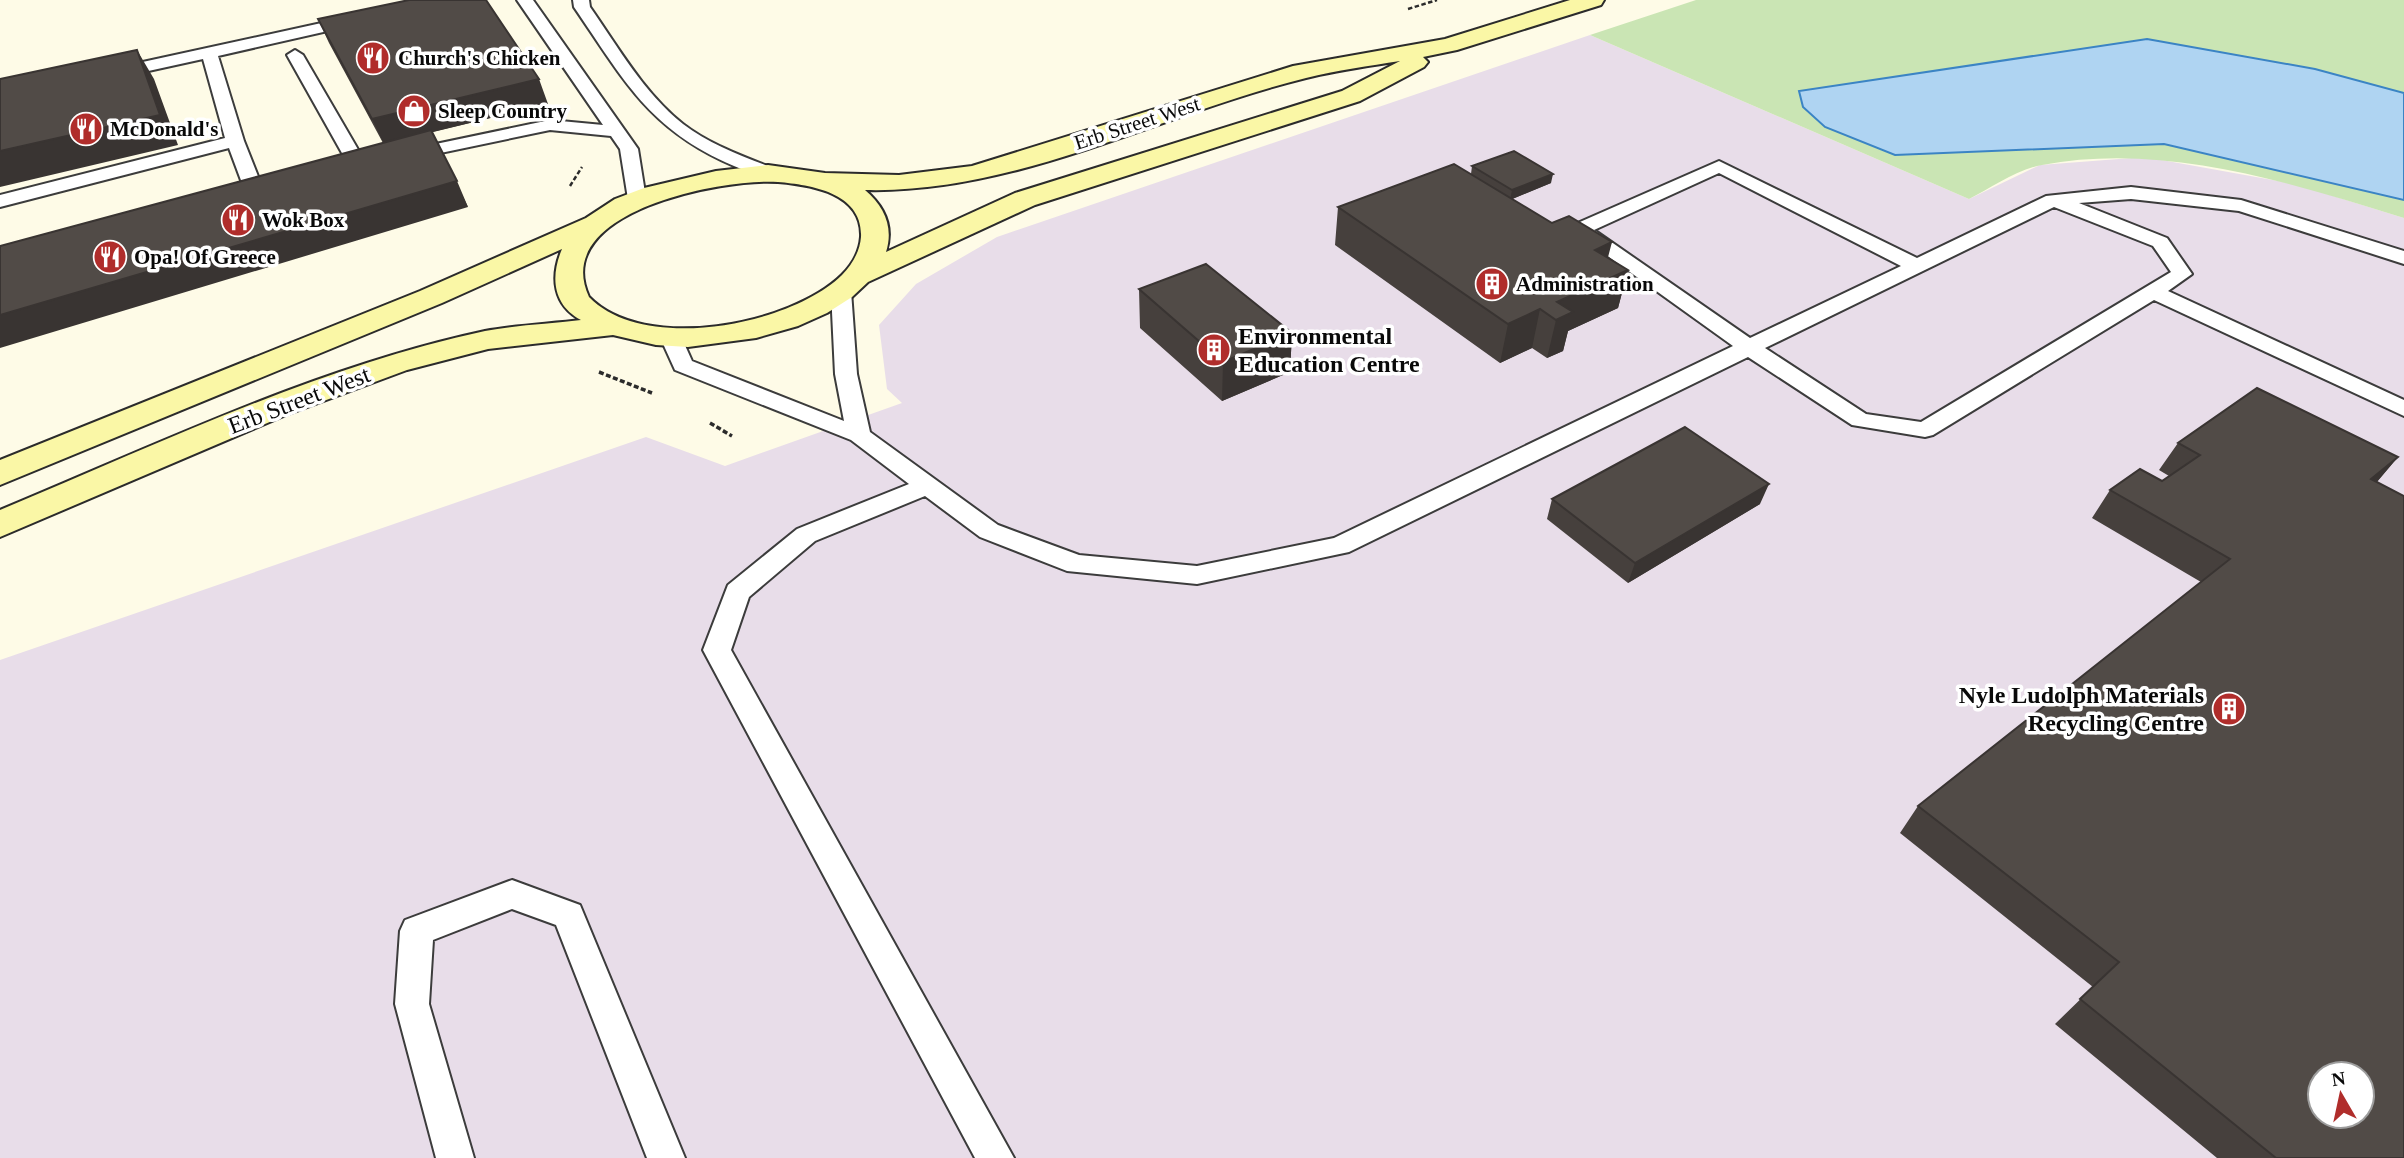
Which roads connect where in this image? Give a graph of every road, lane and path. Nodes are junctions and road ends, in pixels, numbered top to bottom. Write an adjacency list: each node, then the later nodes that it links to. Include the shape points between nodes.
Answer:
1 (525, 0): 4 (lane)
2 (581, 0): 6 (lane)
3 (1593, 0): 7 (main road, Erb Street West)
4 (538, 16): 6 (lane, via 568,23); 11 (lane)
5 (369, 18): 8 (lane)
6 (608, 45): 14 (lane, via 667,120)
7 (1449, 45): 16 (main road, Erb Street West, via 1301,71 975,173 899,183); 24 (main road, Erb Street West, via 1351,96 1025,199)
8 (209, 53): 10 (lane); 12 (lane)
9 (295, 55): 13 (lane)
10 (91, 79)
11 (615, 131): 13 (lane, via 550,125); 17 (lane, via 629,149)
12 (235, 141): 19 (lane); 20 (lane, via 263,192)
13 (372, 162): 15 (lane)
14 (768, 173): 16 (main road); 17 (main road, via 723,175)
15 (320, 176)
16 (822, 181): 24 (main road, via 850,192 869,209 878,229 875,251)
17 (637, 199): 21 (main road)
18 (2053, 200): 22 (lane, via 2131,193 2241,206); 23 (lane); 25 (lane, via 2160,242 2182,274)
19 (0, 201)
20 (218, 204)
21 (597, 224): 26 (main road, via 573,251 567,280 580,306); 35 (main road, Erb Street West)
22 (2404, 258)
23 (1917, 266): 28 (lane); 28 (lane, via 1718,166 1580,229)
24 (850, 283): 27 (main road, Erb Street West, via 806,311 763,326); 33 (lane, via 846,374)
25 (2153, 292): 28 (lane, via 1925,430 1860,420); 31 (lane)
26 (613, 326): 27 (main road, Erb Street West); 37 (main road, Erb Street West, via 488,340 396,363 274,408)
27 (671, 337): 33 (lane, via 683,365)
28 (1750, 348): 36 (lane, via 1340,546 1197,575 1076,564 989,531)
29 (593, 370): 30 (path)
30 (663, 398)
31 (2404, 409)
32 (708, 422): 34 (path)
33 (859, 435): 36 (lane)
34 (732, 436)
35 (0, 473)
36 (926, 486): 40 (lane, via 806,535 737,592 718,650)
37 (0, 524)
38 (455, 1158): 39 (lane, via 412,1004 417,931 512,894 568,915)
39 (666, 1158)
40 (995, 1158)

